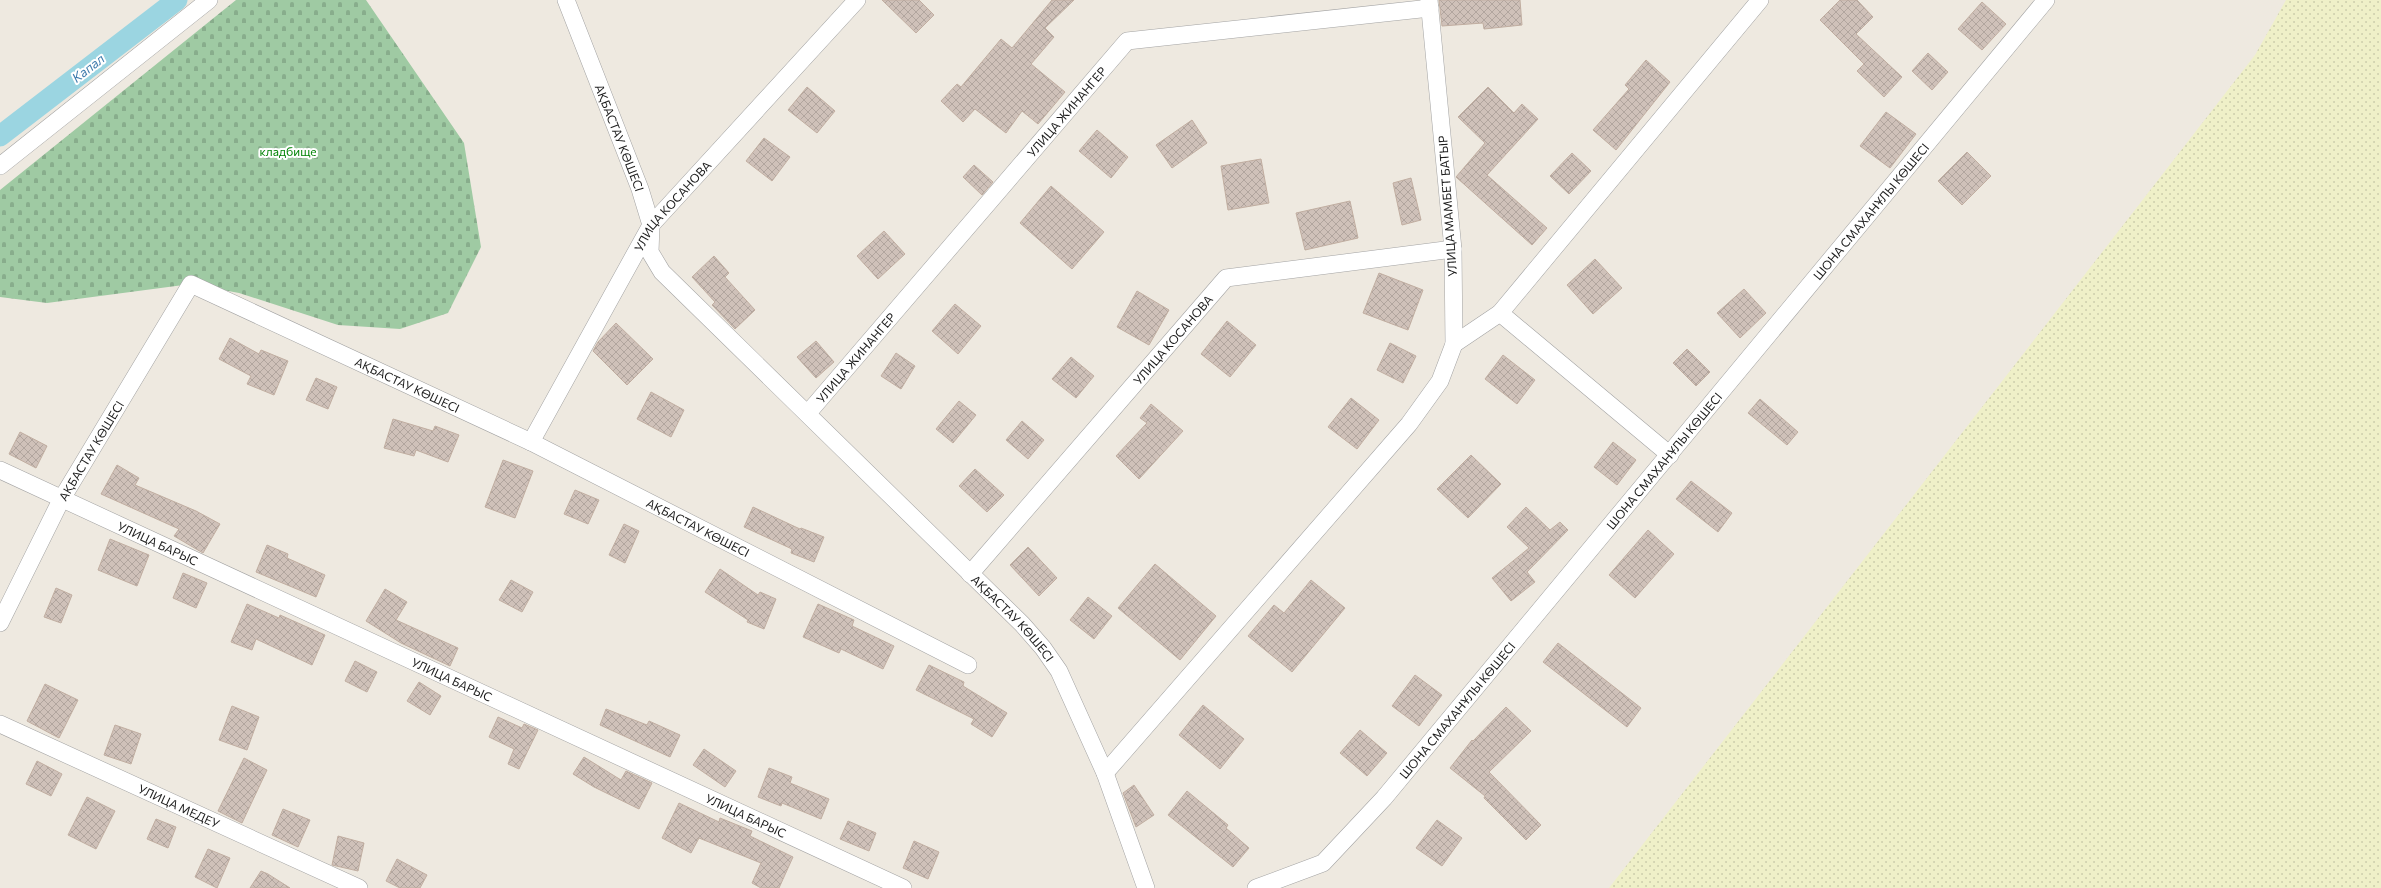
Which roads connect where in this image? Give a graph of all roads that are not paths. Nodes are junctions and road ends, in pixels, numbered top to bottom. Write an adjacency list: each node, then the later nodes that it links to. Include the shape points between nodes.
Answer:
1 (209, 0): 7 (street)
2 (566, 0): 8 (street, АҚБАСТАУ КӨШЕСІ, via 640,189)
3 (857, 0): 8 (street, УЛИЦА КОСАНОВА)
4 (1760, 0): 10 (street)
5 (2046, 0): 14 (street, ШОНА СМАХАНҰЛЫ КӨШЕСІ)
6 (1429, 4): 9 (street, УЛИЦА МАМБЕТ БАТЫР); 12 (street, УЛИЦА ЖИHАНГЕР, via 1127,41)
7 (0, 166)
8 (651, 225): 12 (street, АҚБАСТАУ КӨШЕСІ, via 650,252 662,272); 13 (street, УЛИЦА КОСАНОВА)
9 (1453, 248): 11 (street, УЛИЦА МАМБЕТ БАТЫР); 17 (street, УЛИЦА КОСАНОВА, via 1226,278)
10 (1500, 313): 11 (street); 14 (street)
11 (1454, 344): 21 (street, УЛИЦА МАМБЕТ БАТЫР, via 1440,381 1409,424)
12 (808, 413): 17 (street, АҚБАСТАУ КӨШЕСІ)
13 (531, 442): 16 (street, АҚБАСТАУ КӨШЕСІ, via 191,284); 19 (street, АҚБАСТАУ КӨШЕСІ)
14 (1670, 455): 25 (street, ШОНА СМАХАНҰЛЫ КӨШЕСІ, via 1384,798 1323,863)
15 (0, 470): 16 (street, УЛИЦА БАРЫС)
16 (61, 500): 18 (street, АҚБАСТАУ КӨШЕСІ); 23 (street, УЛИЦА БАРЫС)
17 (970, 574): 21 (street, АҚБАСТАУ КӨШЕСІ, via 1022,624 1059,671)
18 (0, 623)
19 (968, 666)
20 (0, 724): 22 (street, УЛИЦА МЕДЕУ)
21 (1105, 773): 24 (street, АҚБАСТАУ КӨШЕСІ)
22 (359, 888)
23 (903, 888)
24 (1146, 888)
25 (1256, 888)

